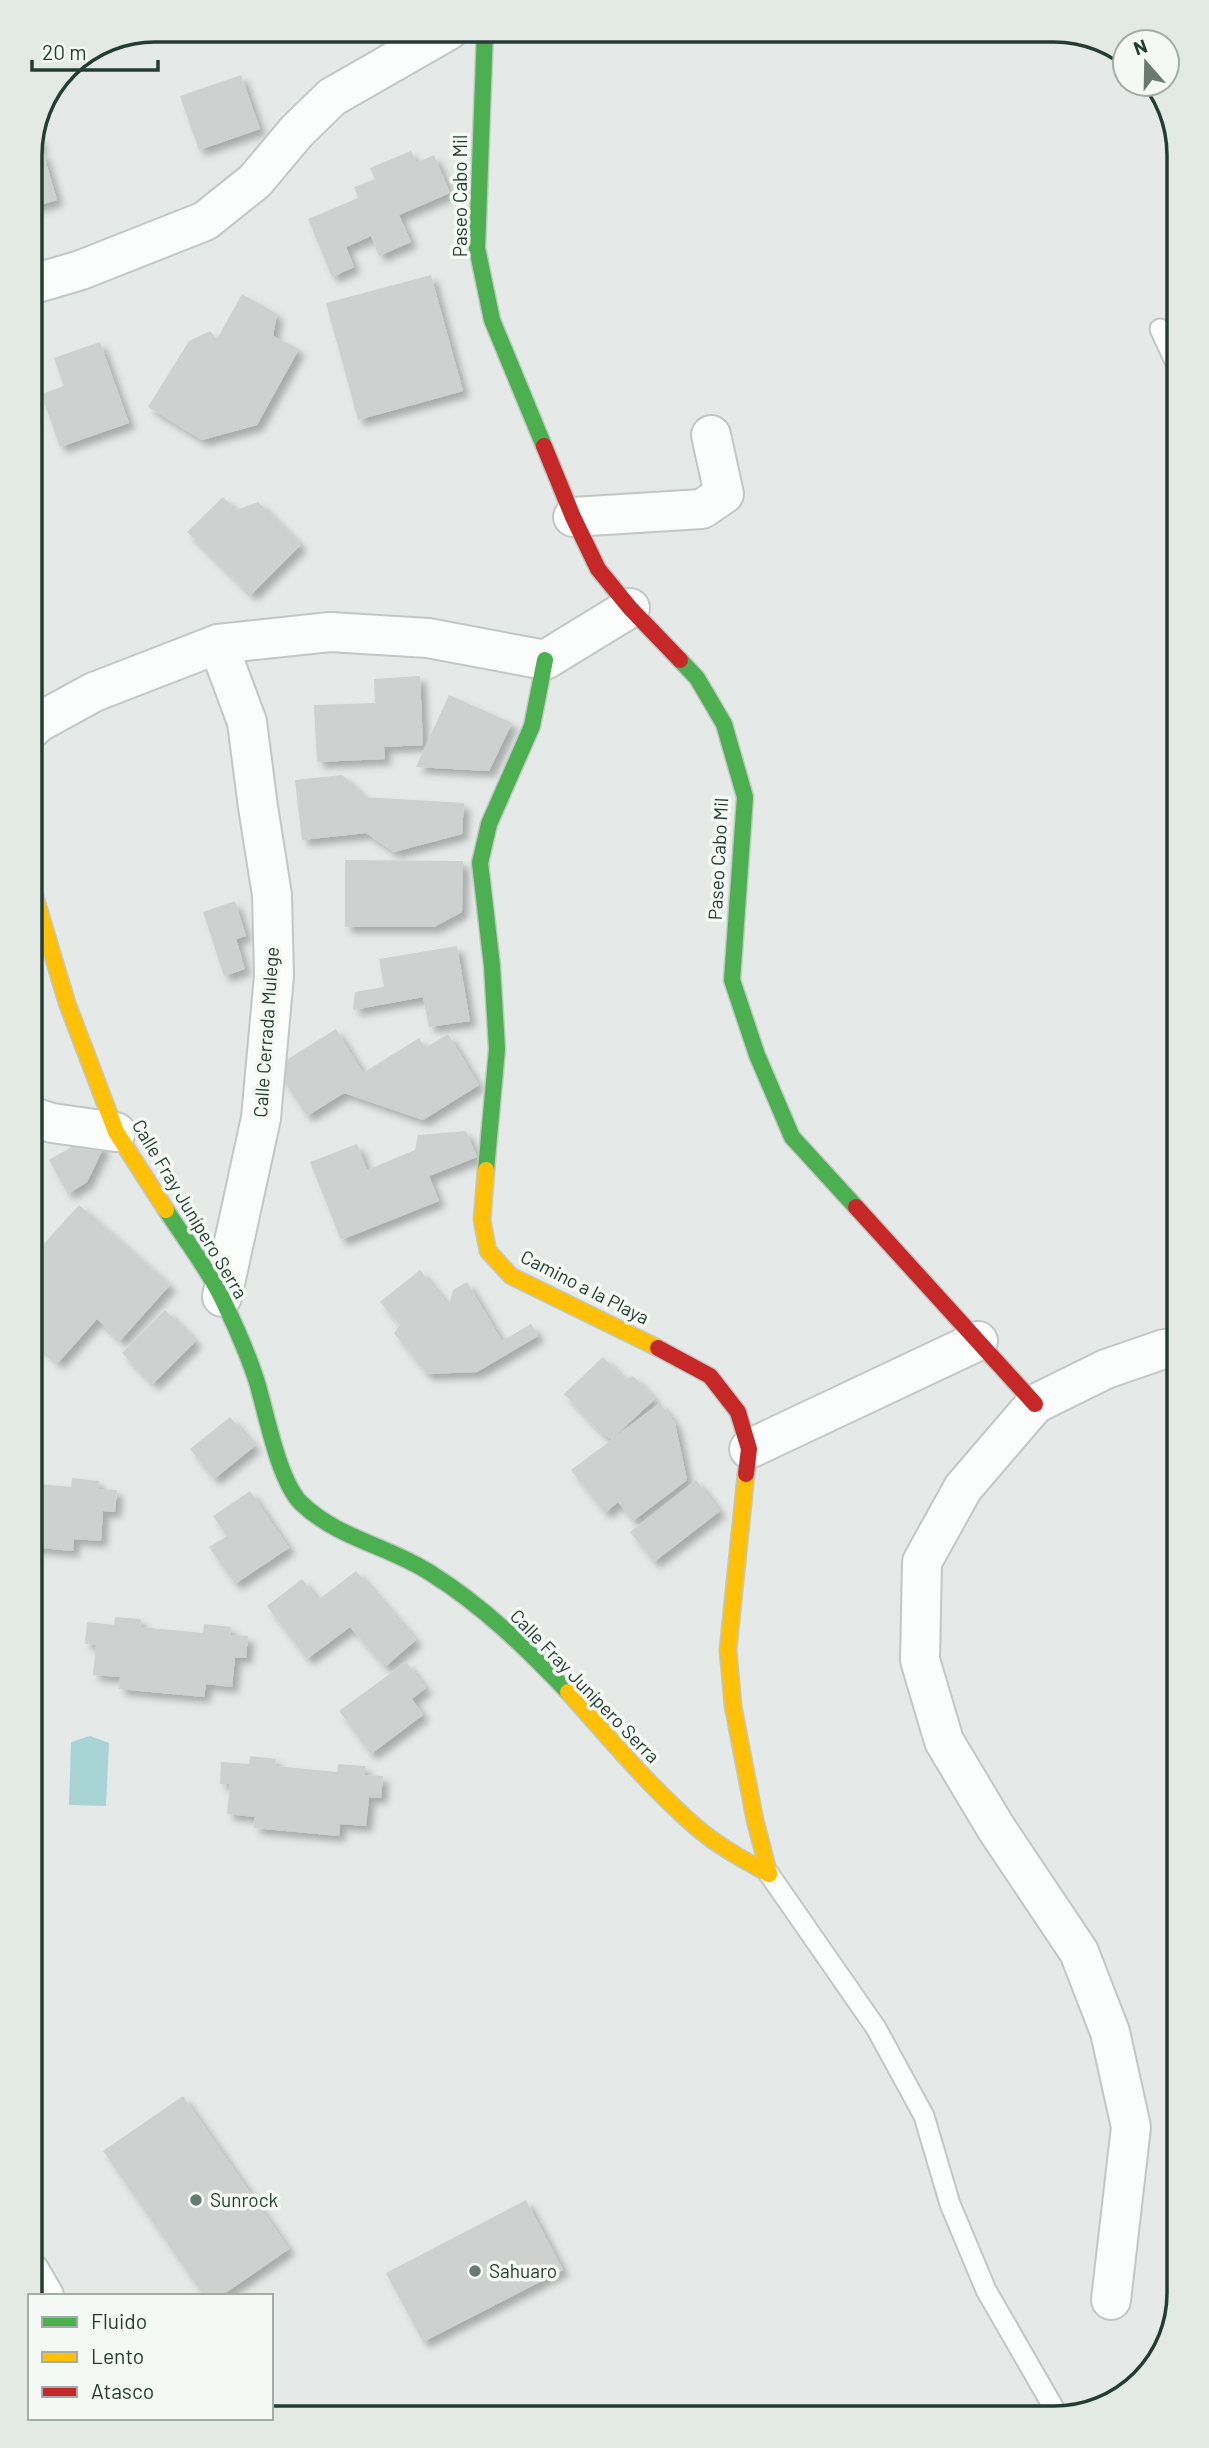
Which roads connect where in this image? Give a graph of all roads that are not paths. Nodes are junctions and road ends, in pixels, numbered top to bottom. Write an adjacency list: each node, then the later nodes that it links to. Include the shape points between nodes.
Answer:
1 (428, 42): 3 (street, via 332,97 255,181 205,221)
2 (484, 42): 7 (street, Paseo Cabo Mil, via 477,248 492,320)
3 (42, 281)
4 (1160, 329): 5 (lane)
5 (1167, 344)
6 (712, 435): 7 (street, via 724,494 702,509)
7 (573, 517): 8 (street, Paseo Cabo Mil, via 598,569)
8 (630, 608): 10 (street); 16 (street, Paseo Cabo Mil, via 697,678 724,724 744,797 733,980 757,1055 792,1137)
9 (218, 644): 10 (street, via 330,632 428,638); 11 (street, via 94,692); 15 (street, Calle Cerrada Mulege, via 247,722 272,895 274,976 261,1118)
10 (545, 660): 19 (street, Camino a la Playa, via 532,726 489,824 480,863 497,1049 482,1220 488,1251 511,1276 710,1376 738,1412)
11 (42, 720)
12 (42, 925): 14 (street, Calle Fray Junípero Serra)
13 (42, 1120): 14 (street)
14 (116, 1132): 15 (street, Calle Fray Junípero Serra)
15 (222, 1297): 20 (street, Calle Fray Junípero Serra, via 255,1377 283,1470 299,1500 328,1526 431,1573 485,1613 520,1643 649,1783 697,1828)
16 (978, 1342): 18 (street, Paseo Cabo Mil); 19 (street)
17 (1167, 1349): 18 (street, via 1106,1369)
18 (1035, 1404): 21 (street, via 963,1488 922,1562 920,1660 944,1741 1079,1952 1110,2032 1131,2127)
19 (749, 1450): 20 (street, Camino a la Playa, via 728,1650 733,1706)
20 (769, 1874): 22 (lane, via 876,2028 924,2116 950,2204 986,2290)
21 (1111, 2300)
22 (1053, 2406)

